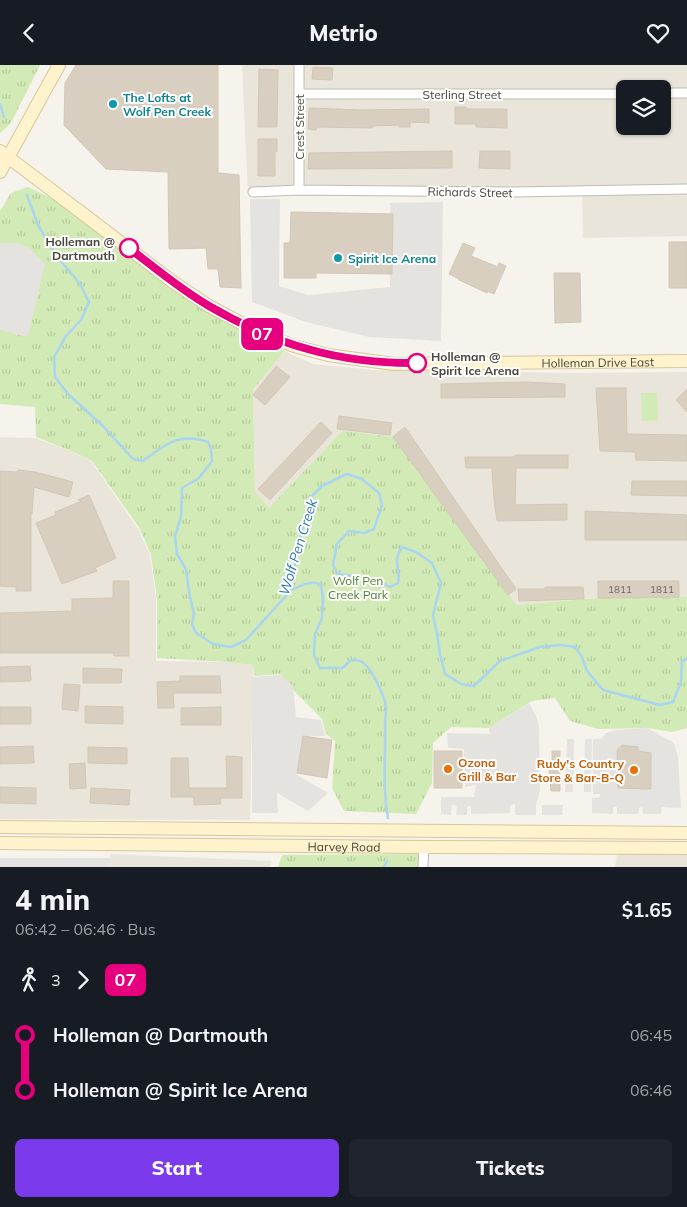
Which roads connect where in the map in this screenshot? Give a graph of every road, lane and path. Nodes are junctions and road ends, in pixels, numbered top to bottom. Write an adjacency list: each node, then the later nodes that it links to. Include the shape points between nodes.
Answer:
1 (59, 65): 7 (main road)
2 (299, 65): 6 (street, Crest Street)
3 (616, 93): 6 (street, Sterling Street)
4 (671, 93): 5 (street)
5 (687, 93)
6 (299, 94): 10 (street, Crest Street)
7 (4, 154): 8 (main road); 12 (main road, Holleman Drive East, via 209,306 260,333 294,346 328,355 394,364)
8 (0, 172)
9 (687, 189): 10 (street, Richards Street, via 514,193)
10 (298, 190): 11 (street, Richards Street)
11 (253, 192)
12 (687, 361)
13 (0, 827): 14 (main road, Harvey Road)
14 (164, 828): 15 (main road, Harvey Road); 20 (main road, via 156,836 114,835)
15 (320, 830): 16 (main road, Harvey Road); 21 (main road, via 318,837 282,838)
16 (579, 832): 17 (main road, Harvey Road); 23 (main road, via 577,839 545,840)
17 (663, 833): 18 (main road, Harvey Road); 24 (main road, via 652,840 619,841)
18 (687, 833)
19 (0, 843): 20 (main road, Harvey Road)
20 (110, 843): 21 (main road, Harvey Road)
21 (268, 845): 22 (main road, Harvey Road)
22 (424, 847): 23 (main road, Harvey Road); 26 (street)
23 (536, 847): 24 (main road, Harvey Road)
24 (618, 848): 25 (main road, Harvey Road)
25 (687, 848)
26 (423, 867)

